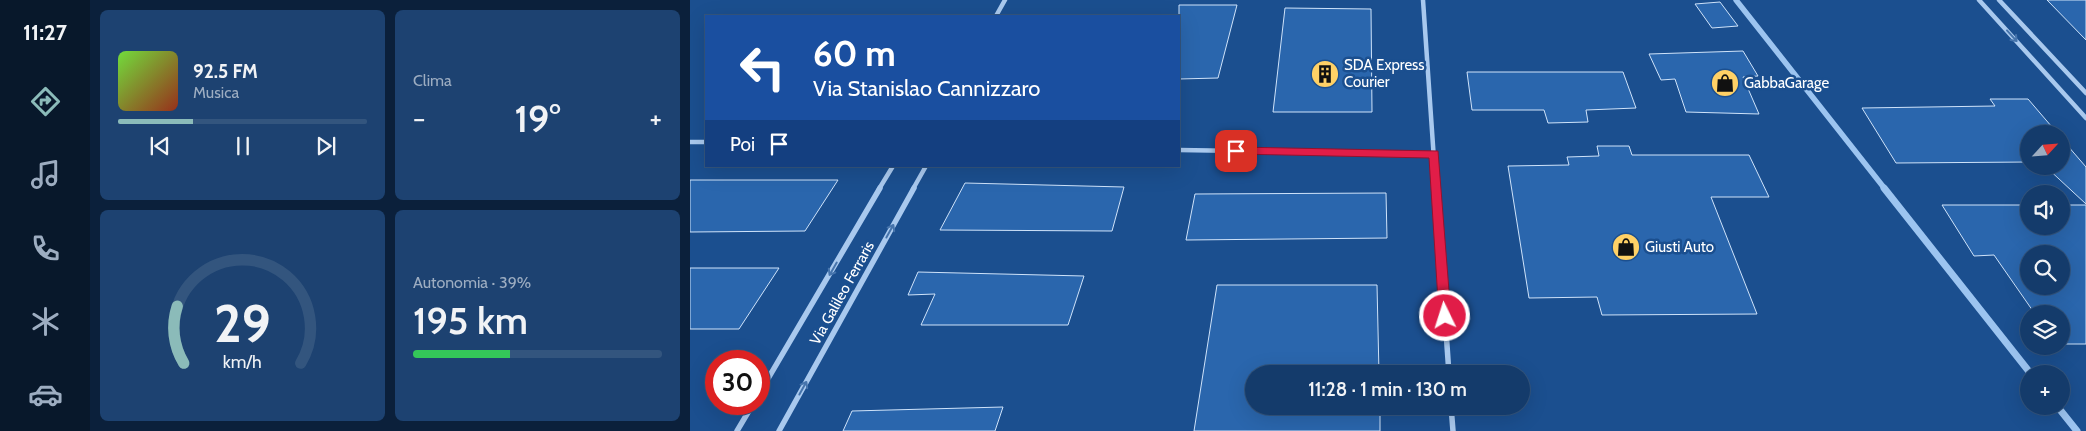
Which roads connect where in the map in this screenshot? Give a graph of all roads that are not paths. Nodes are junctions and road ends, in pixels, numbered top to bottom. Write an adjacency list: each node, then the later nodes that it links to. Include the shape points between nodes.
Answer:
1 (1005, 0): 5 (street)
2 (1423, 0): 11 (street)
3 (1979, 0): 7 (street, one-way to 7)
4 (2000, 0): 6 (street)
5 (997, 15)
6 (2086, 92)
7 (2086, 118)
8 (690, 142): 9 (street)
9 (705, 142)
10 (1180, 150): 11 (street)
11 (1434, 154): 14 (street)
12 (892, 167): 15 (street, Via Galileo Ferraris, one-way to 15)
13 (925, 167): 19 (street, Via Galileo Ferraris, one-way to 13)
14 (1448, 365)
15 (770, 375)
16 (746, 415): 18 (street)
17 (1451, 415): 20 (street)
18 (737, 431)
19 (779, 431)
20 (1452, 431)

